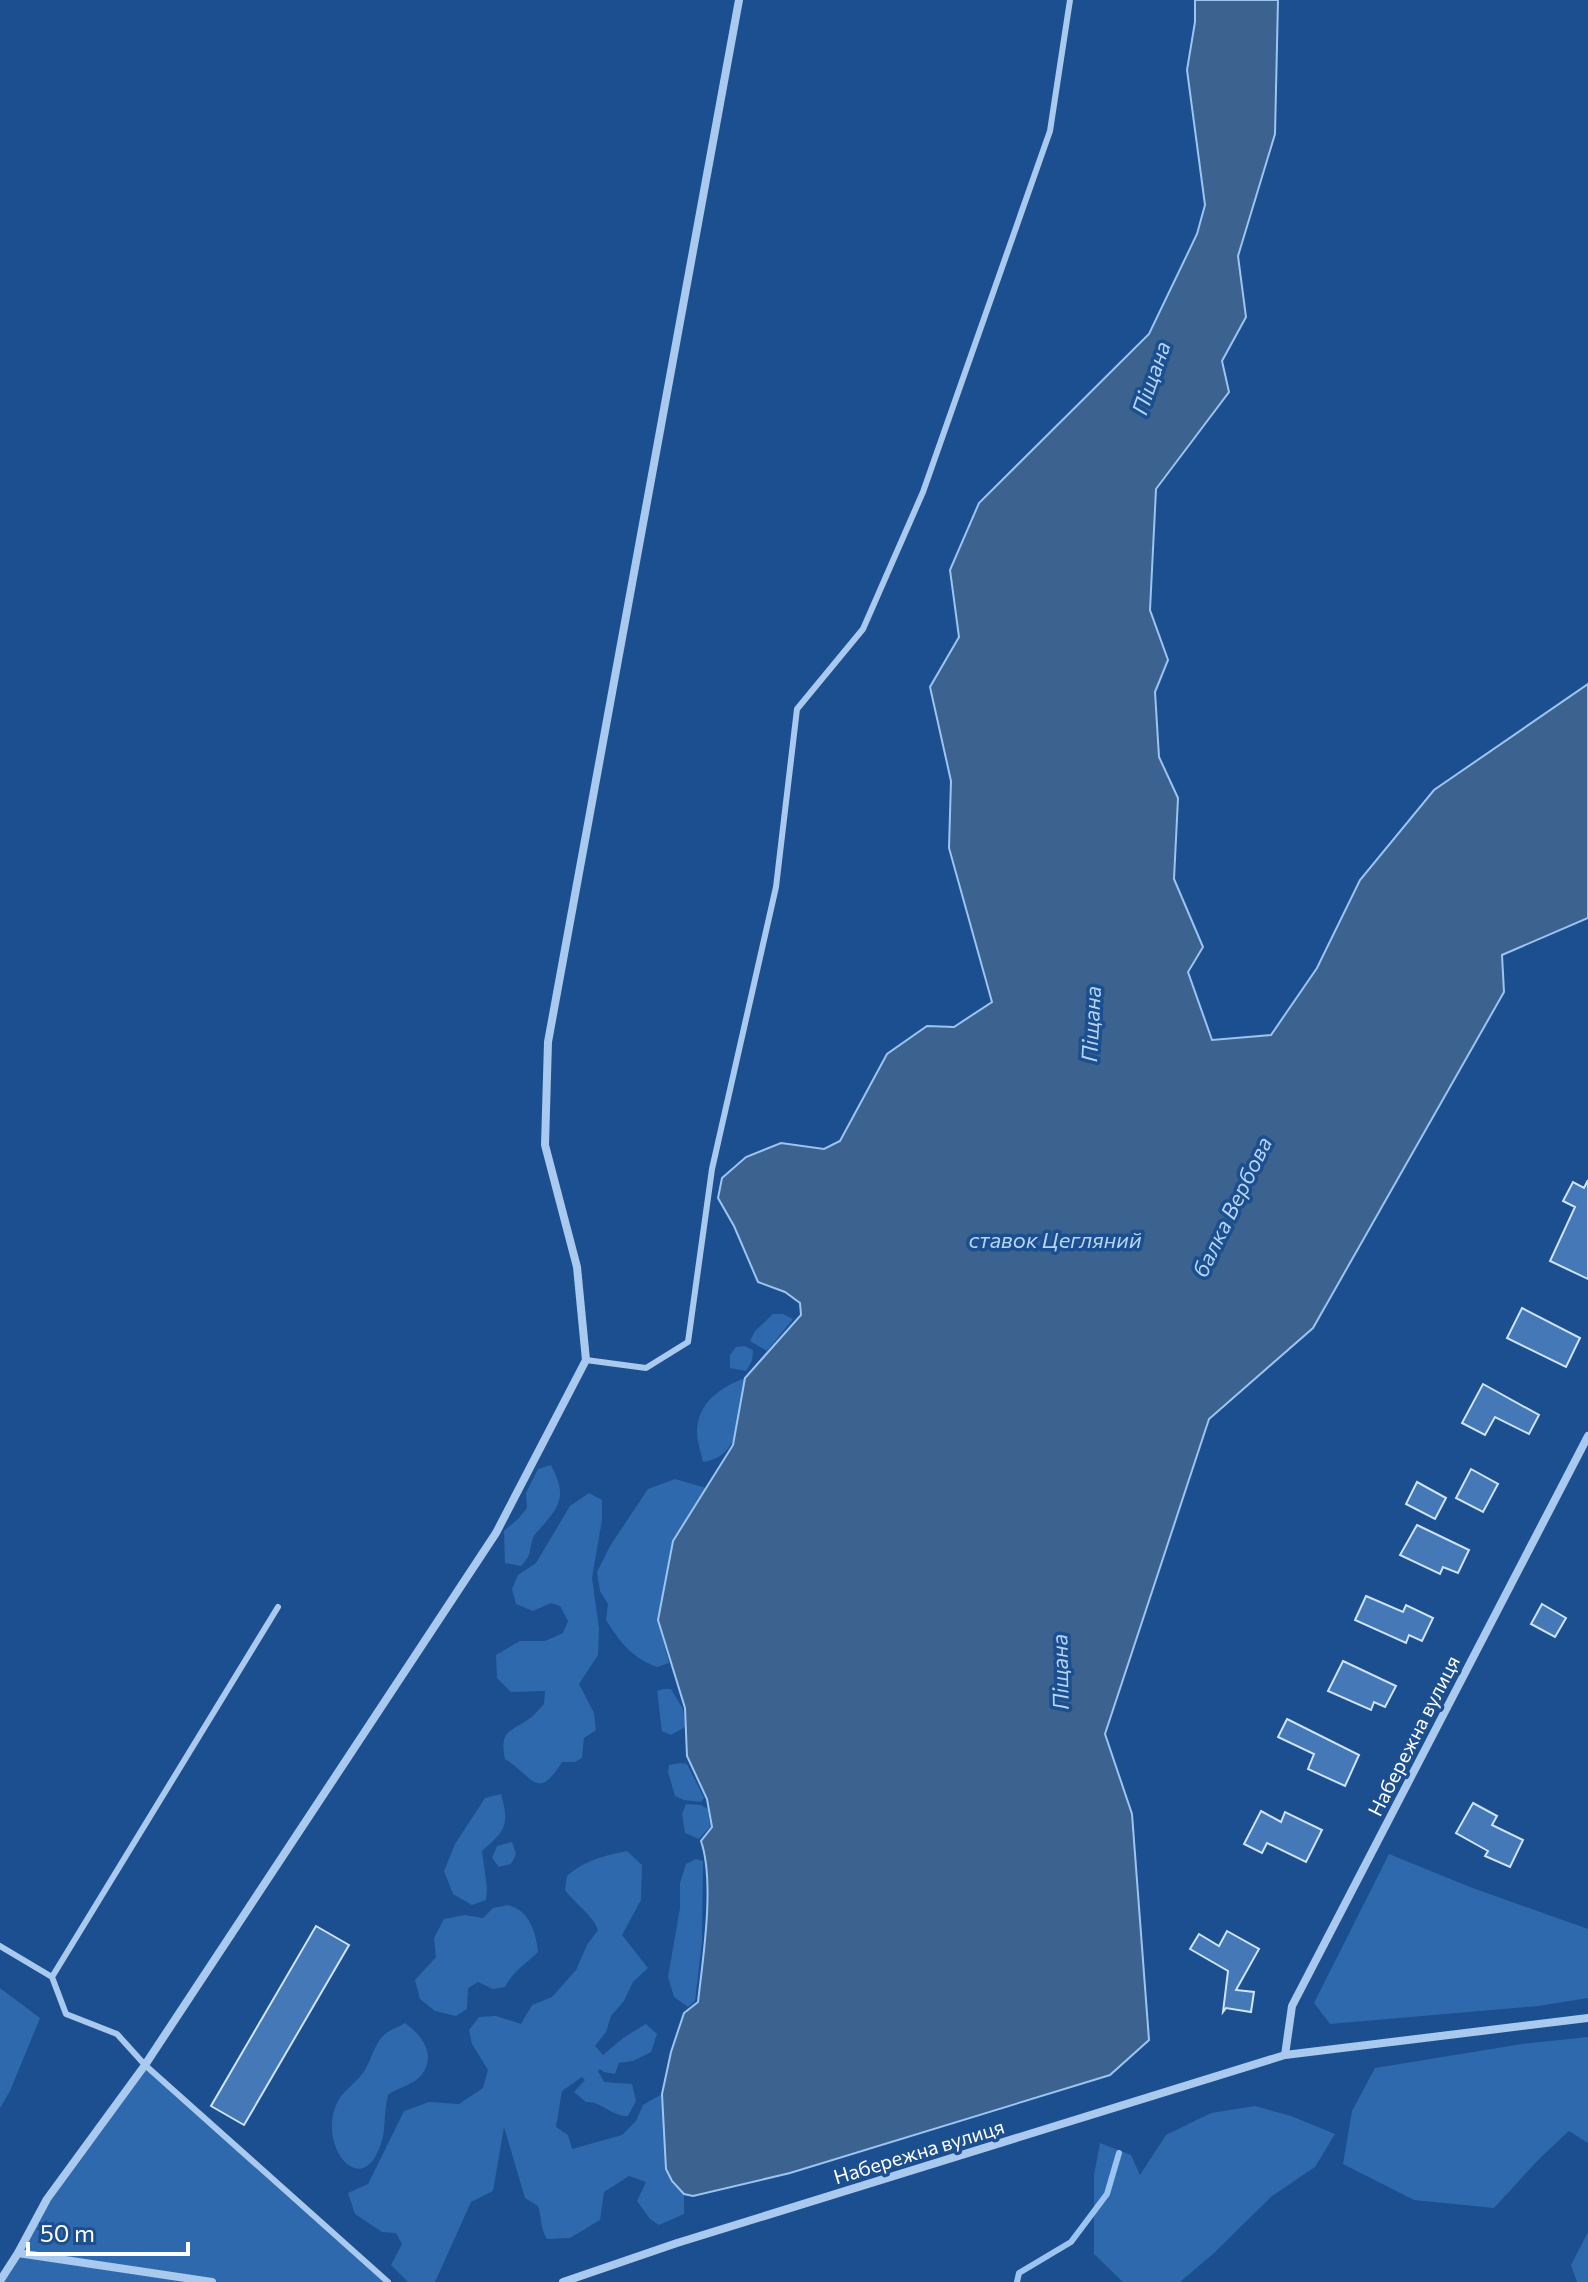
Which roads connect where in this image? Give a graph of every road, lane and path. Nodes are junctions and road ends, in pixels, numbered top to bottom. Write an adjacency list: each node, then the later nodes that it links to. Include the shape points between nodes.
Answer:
1 (739, 0): 3 (street, via 548,1042 545,1145 577,1267)
2 (1070, 0): 3 (lane, via 1050,131 923,492 863,629 797,709 776,887 712,1169 688,1342 646,1368)
3 (586, 1360): 10 (street, via 496,1533)
4 (1588, 1436): 9 (street, Набережна вулиця, via 1292,2006)
5 (278, 1607): 7 (lane)
6 (0, 1946): 7 (lane)
7 (52, 1977): 10 (lane, via 66,2014 117,2034)
8 (1588, 2018): 9 (street, Набережна вулиця)
9 (1285, 2055): 15 (street, Набережна вулиця)
10 (145, 2065): 11 (street, via 47,2199); 14 (lane)
11 (18, 2253): 12 (street); 13 (street)
12 (0, 2281)
13 (212, 2282)
14 (388, 2282)
15 (563, 2282)

